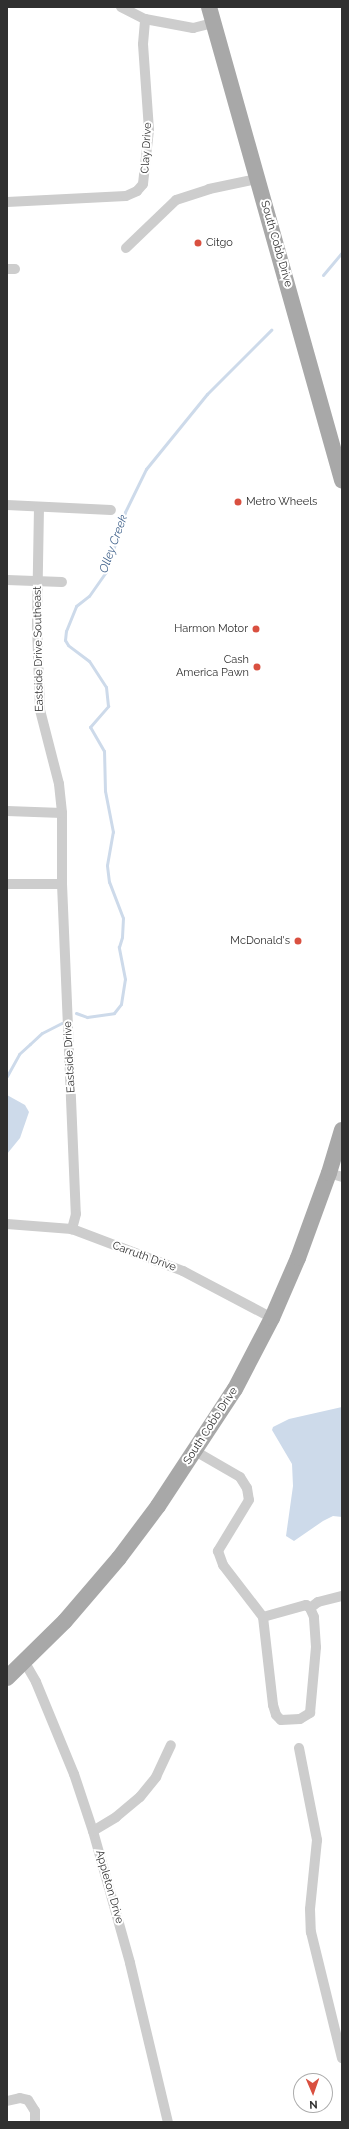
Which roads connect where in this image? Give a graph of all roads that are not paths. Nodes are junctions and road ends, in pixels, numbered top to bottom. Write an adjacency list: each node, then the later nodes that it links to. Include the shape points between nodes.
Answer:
1 (121, 7): 3 (street)
2 (209, 7): 4 (main road, South Cobb Drive)
3 (146, 19): 4 (street, via 193,28); 6 (street, Clay Drive, via 143,44 149,130 144,184 126,196)
4 (213, 23): 5 (main road, South Cobb Drive)
5 (257, 179): 7 (street, via 209,189 176,200); 8 (main road, South Cobb Drive)
6 (7, 202)
7 (126, 248)
8 (342, 481)
9 (7, 505): 10 (street)
10 (39, 507): 11 (street); 13 (street, Eastside Drive Southeast)
11 (111, 510)
12 (7, 580): 13 (street)
13 (38, 581): 14 (street); 16 (street, Eastside Drive Southeast, via 40,710 59,784)
14 (62, 582)
15 (7, 812): 16 (street)
16 (62, 813): 18 (street, Eastside Drive Southeast)
17 (7, 884): 18 (street)
18 (62, 884): 22 (street, Eastside Drive, via 76,1214)
19 (342, 1130): 20 (main road, South Cobb Drive)
20 (336, 1175): 23 (main road, South Cobb Drive)
21 (7, 1224): 22 (street, Carruth Drive)
22 (72, 1229): 23 (street, Carruth Drive, via 183,1271)
23 (272, 1318): 24 (main road, South Cobb Drive, via 235,1389)
24 (195, 1451): 27 (street, via 240,1477 247,1488 249,1500 218,1551 223,1565); 28 (main road, South Cobb Drive, via 139,1532 101,1580)
25 (342, 1596): 26 (street, via 318,1602)
26 (310, 1608): 27 (street, via 306,1606); 27 (street, via 316,1630 311,1704 307,1717 300,1719 281,1720 276,1716)
27 (264, 1617)
28 (24, 1661): 29 (main road, South Cobb Drive); 32 (street, Appleton Drive, via 36,1682 74,1774)
29 (7, 1678)
30 (171, 1745): 32 (street, via 156,1777 140,1797 116,1817)
31 (299, 1748): 33 (street, via 316,1840 310,1932)
32 (93, 1831): 36 (street, Appleton Drive, via 130,1963)
33 (342, 2058)
34 (7, 2101): 35 (street, via 20,2098 28,2100 35,2111)
35 (35, 2122)
36 (168, 2122)

